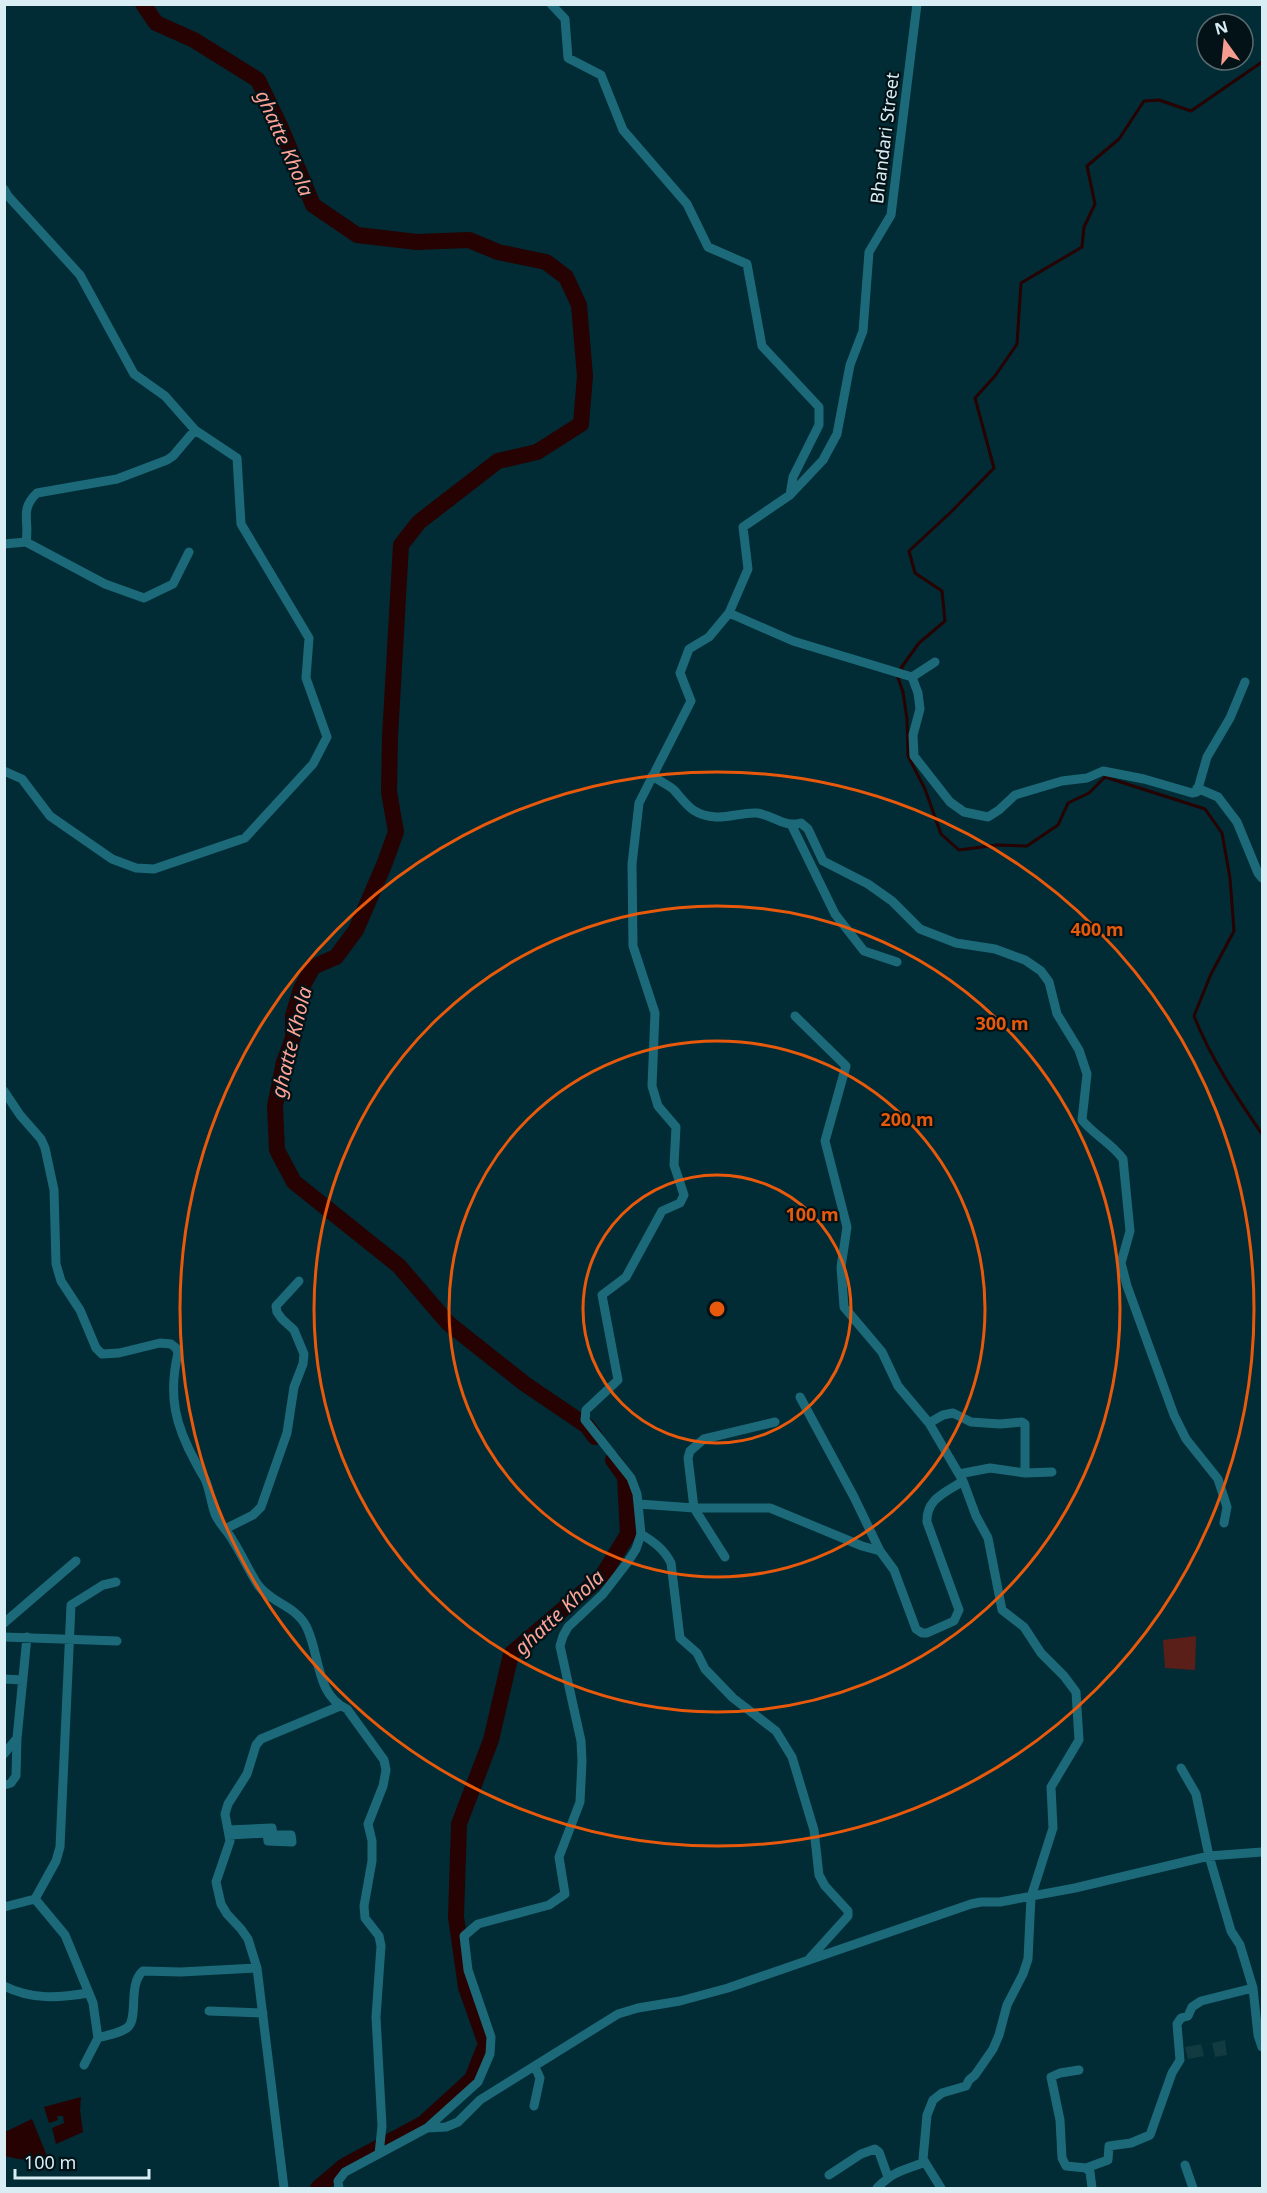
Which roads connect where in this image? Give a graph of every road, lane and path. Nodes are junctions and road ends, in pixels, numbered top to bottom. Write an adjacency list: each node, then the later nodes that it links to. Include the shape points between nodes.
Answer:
1 (551, 4): 5 (street, via 564,19 568,58 601,75 623,130 687,204 708,247 747,264 762,346 819,407 819,425 793,477)
2 (917, 4): 5 (street, Bhandari Street, via 891,215 869,252 863,331 850,365 837,434 823,460)
3 (4, 189): 4 (street, via 80,275 134,374 165,396)
4 (195, 430): 6 (street, via 173,456 117,479 37,493 25,512); 13 (street, via 237,458 241,524 309,638 306,678 327,737 313,765 245,838 154,869 136,868 112,859 50,816 22,779)
5 (790, 495): 9 (street, Bhandari Street, via 743,527 748,569)
6 (26, 542): 7 (street); 8 (street, via 105,584 144,598 173,584)
7 (4, 543)
8 (189, 552)
9 (729, 614): 11 (street, via 794,641); 14 (street, Bhandari Street, via 709,637 689,649 680,674 691,701)
10 (935, 662): 11 (street)
11 (912, 677): 15 (street, via 920,709 913,735 914,756 950,802 964,812 988,817 1015,795 1103,771 1192,793)
12 (1245, 682): 15 (street, via 1207,757)
13 (4, 771)
14 (652, 776): 16 (street, via 674,789 693,812 716,817 759,813); 28 (street, Bhandari Street, via 637,813 632,864 633,946 655,1013 652,1086 658,1106 676,1127 674,1165 684,1195 680,1203 662,1211 626,1277 602,1295 618,1380 586,1410 585,1420 631,1478)
15 (1197, 788): 17 (street, via 1218,798 1237,822)
16 (792, 826): 18 (street, via 835,914 864,951); 30 (street, via 801,823 808,829 823,861 868,884 920,929 956,943 995,949 1025,960 1041,970 1049,982 1057,1014 1079,1050 1087,1074 1082,1120 1123,1159 1130,1231 1121,1263 1126,1286 1178,1423 1218,1479 1227,1507)
17 (1263, 878)
18 (897, 962)
19 (795, 1016): 24 (street, via 846,1066 825,1141 847,1227 842,1267 844,1307 882,1352 898,1386)
20 (4, 1091): 31 (street, via 45,1148 54,1198 56,1264 98,1351 110,1354 160,1343 176,1348 172,1393 176,1415 204,1478 214,1512)
21 (299, 1281): 31 (street, via 276,1306 294,1330 304,1354 287,1433 261,1507)
22 (800, 1397): 33 (street)
23 (775, 1422): 29 (street, via 704,1439 690,1451)
24 (929, 1423): 26 (street, via 953,1413 971,1422 1022,1422); 27 (street)
25 (1052, 1472): 26 (street)
26 (1024, 1473): 27 (street, via 990,1468)
27 (961, 1478): 33 (street, via 927,1510 927,1522 959,1610 954,1621 927,1633 918,1632 897,1577); 52 (street, via 988,1538 1002,1610 1024,1627 1076,1692 1079,1740 1051,1787 1053,1828)
28 (639, 1504): 29 (street); 32 (street, Bhandari Street)
29 (694, 1508): 33 (street, via 770,1508); 34 (street)
30 (1224, 1523)
31 (225, 1529): 44 (street, via 259,1586 299,1615 307,1626 322,1680)
32 (641, 1534): 55 (street, via 657,1544 671,1563 680,1638 733,1698 776,1731 792,1757 814,1830 819,1875 848,1911 848,1916); 68 (street, Bhandari Street, via 617,1578 562,1636 560,1646 582,1761 580,1802 559,1857 565,1894 549,1905 478,1924 464,1936 468,1970 491,2037 490,2054 478,2082)
33 (880, 1551)
34 (725, 1557)
35 (76, 1561): 37 (street)
36 (116, 1582): 40 (street, via 103,1585 71,1605)
37 (4, 1623)
38 (4, 1637): 39 (street)
39 (27, 1637): 40 (street); 43 (street)
40 (70, 1638): 41 (street); 53 (street, via 60,1847)
41 (117, 1641)
42 (4, 1679): 43 (street)
43 (22, 1680): 45 (street)
44 (340, 1706): 49 (street, via 261,1739 247,1774 228,1804 225,1814); 69 (street, via 366,1733 386,1770 368,1824 372,1862 364,1906 365,1918 380,1936 381,1946 376,2018 382,2126)
45 (17, 1738): 46 (street); 48 (street, via 16,1776)
46 (4, 1754)
47 (1181, 1768): 51 (street, via 1196,1794)
48 (4, 1785)
49 (229, 1833): 49 (street, via 267,1833 268,1841 292,1842 291,1835 273,1835 272,1828); 56 (street, via 230,1841 216,1882 218,1892 227,1914 248,1939)
50 (1263, 1852): 51 (street)
51 (1209, 1856): 52 (street); 58 (street)
52 (1031, 1897): 55 (street, via 971,1904); 70 (street, via 1028,1959 1007,2005 999,2035 966,2086 933,2100 927,2115)
53 (35, 1899): 54 (street); 59 (street, via 65,1935)
54 (4, 1907)
55 (808, 1960): 65 (street, via 728,1988 618,2014)
56 (257, 1968): 61 (street); 62 (street, via 143,1971 136,1984 132,2023)
57 (4, 1986): 59 (street, via 38,1997)
58 (1253, 1988): 63 (street); 72 (street, via 1201,2001 1188,2016 1181,2018 1177,2024 1180,2060 1150,2135 1109,2146 1108,2160)
59 (88, 1993): 62 (street)
60 (209, 2011): 61 (street)
61 (263, 2013): 75 (street)
62 (98, 2038): 64 (street)
63 (1263, 2047)
64 (84, 2065)
65 (535, 2067): 67 (street, via 540,2078); 68 (street, via 480,2100 452,2125)
66 (1079, 2070): 72 (street, via 1051,2078 1065,2166)
67 (534, 2106)
68 (427, 2128): 69 (street, Bhandari Street)
69 (379, 2154): 76 (street, Bhandari Street, via 345,2172 338,2181)
70 (925, 2162): 74 (street); 78 (street)
71 (1185, 2165): 80 (street)
72 (1086, 2168): 79 (street)
73 (829, 2175): 74 (street, via 875,2149)
74 (888, 2177): 77 (street)
75 (284, 2188)
76 (339, 2188)
77 (877, 2188)
78 (941, 2188)
79 (1092, 2188)
80 (1193, 2188)

